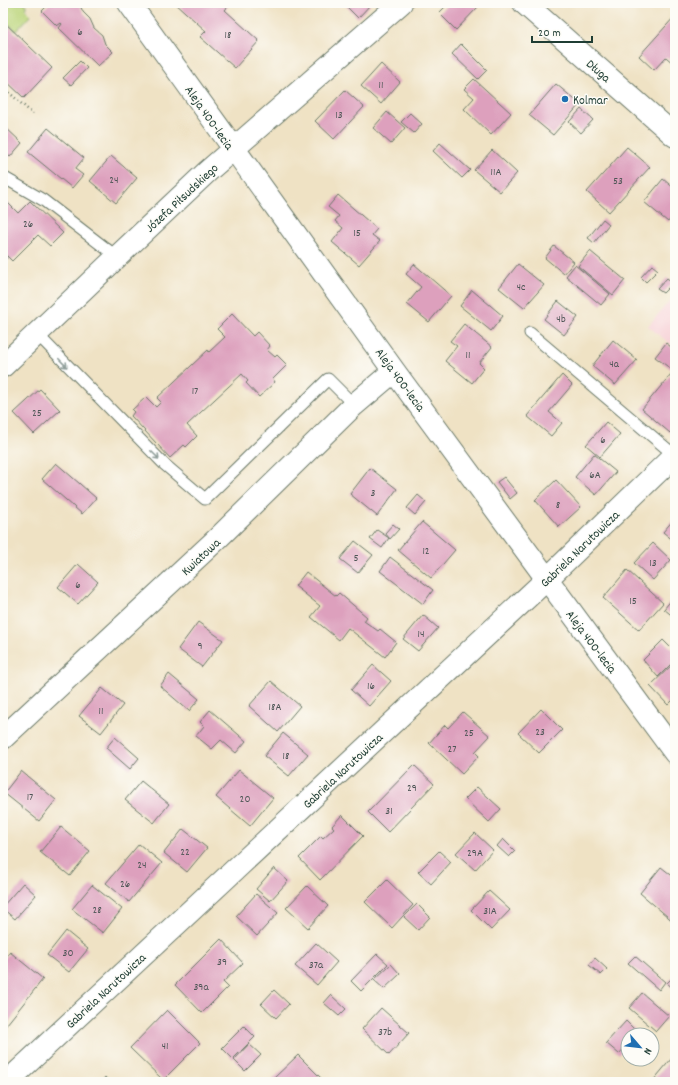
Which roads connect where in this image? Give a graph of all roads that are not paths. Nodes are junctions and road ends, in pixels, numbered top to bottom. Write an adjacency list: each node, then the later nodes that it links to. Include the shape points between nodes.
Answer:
1 (129, 3): 5 (street, Aleja 400-lecia)
2 (401, 3): 5 (street, Józefa Piłsudskiego)
3 (524, 3): 4 (street, Długa)
4 (675, 136)
5 (233, 149): 7 (street, Józefa Piłsudskiego); 11 (street, Aleja 400-lecia)
6 (3, 177): 7 (lane, via 43,200)
7 (117, 256): 9 (street, Józefa Piłsudskiego)
8 (530, 332): 13 (lane)
9 (37, 334): 10 (street, Józefa Piłsudskiego); 12 (lane, one-way to 12, via 164,464 205,499 328,379)
10 (5, 361)
11 (394, 371): 12 (street, Kwiatowa); 14 (street, Aleja 400-lecia)
12 (354, 405): 15 (street, Kwiatowa, via 218,540)
13 (674, 455): 14 (street, Gabriela Narutowicza)
14 (547, 579): 16 (street, Aleja 400-lecia); 17 (street, Gabriela Narutowicza)
15 (3, 738)
16 (675, 753)
17 (7, 1082)

